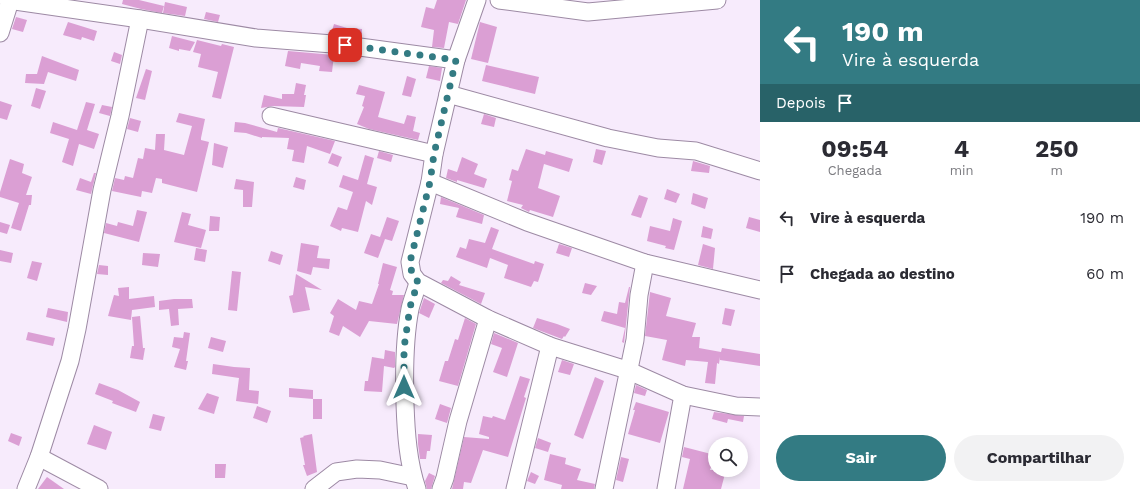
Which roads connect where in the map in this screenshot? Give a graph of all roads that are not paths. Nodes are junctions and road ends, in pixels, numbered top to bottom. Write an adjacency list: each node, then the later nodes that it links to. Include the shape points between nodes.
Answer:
1 (9, 0): 5 (street); 7 (street)
2 (477, 0): 8 (street)
3 (499, 0): 4 (street, via 588,12)
4 (717, 0)
5 (90, 6): 6 (street)
6 (140, 19): 8 (street, via 256,38 345,45); 22 (street, via 102,190 78,329)
7 (0, 33)
8 (456, 60): 9 (street)
9 (448, 94): 11 (street); 12 (street, via 608,138 658,148 696,151)
10 (272, 116): 11 (street)
11 (434, 154): 13 (street)
12 (760, 171)
13 (430, 182): 14 (street, via 527,222); 15 (street, via 410,262 412,274)
14 (645, 263): 16 (street); 19 (street, via 635,340)
15 (418, 282): 17 (street); 23 (street, via 410,307 404,348 406,434)
16 (760, 290)
17 (488, 319): 18 (street); 27 (street)
18 (550, 346): 19 (street); 28 (street)
19 (628, 370): 20 (street); 29 (street)
20 (682, 394): 21 (street, via 736,406); 30 (street)
21 (760, 407)
22 (39, 457): 24 (street); 25 (street)
23 (415, 483): 26 (street, via 380,470 356,469 336,472)
24 (26, 489)
25 (99, 489)
26 (314, 489)
27 (441, 489)
28 (515, 489)
29 (604, 489)
30 (666, 489)

